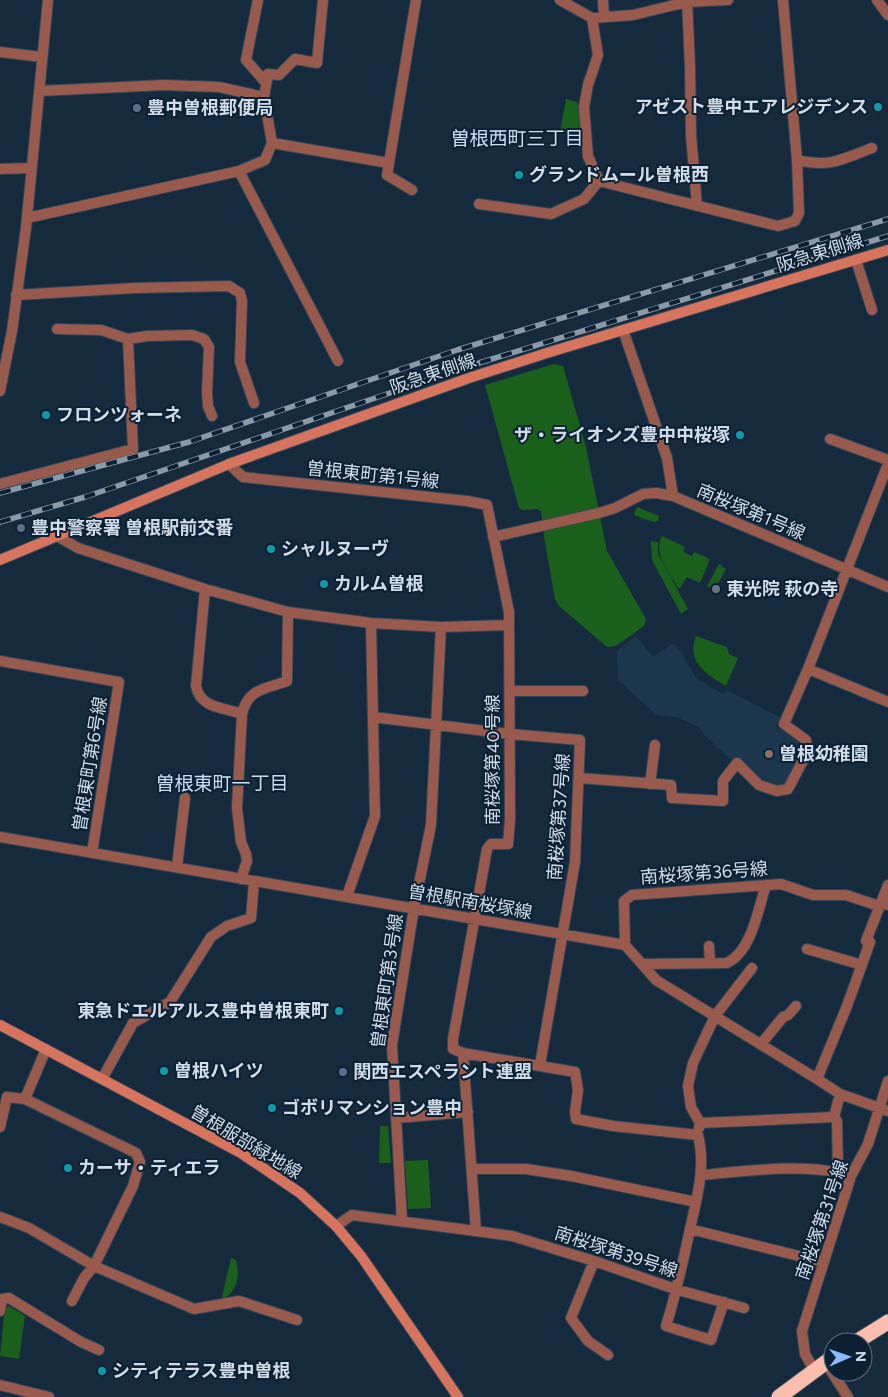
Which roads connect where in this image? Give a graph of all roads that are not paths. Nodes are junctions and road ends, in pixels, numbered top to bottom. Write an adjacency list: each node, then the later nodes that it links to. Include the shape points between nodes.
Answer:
1 (48, 0): 15 (street)
2 (258, 0): 16 (street, via 246,60)
3 (323, 0): 16 (street, via 317,63 295,59 278,74 268,74)
4 (416, 0): 22 (street)
5 (560, 0): 13 (street)
6 (603, 0): 12 (street)
7 (728, 0): 10 (street)
8 (783, 0): 21 (street)
9 (877, 0): 11 (street)
10 (687, 1): 12 (street, via 633,15); 29 (street, via 691,135)
11 (888, 15)
12 (604, 17): 13 (street)
13 (592, 18): 26 (street, via 598,55 584,107 588,156)
14 (0, 52): 15 (street)
15 (42, 57): 17 (street)
16 (266, 83): 18 (street)
17 (38, 91): 18 (street, via 164,85 219,87); 23 (street)
18 (264, 97): 19 (street)
19 (272, 143): 22 (street); 25 (street, via 265,160)
20 (872, 148): 21 (street, via 834,163 813,164)
21 (797, 160): 29 (street, via 799,213 791,223 778,226)
22 (389, 162): 27 (street, via 387,175)
23 (31, 168): 24 (street); 30 (street)
24 (0, 169)
25 (239, 171): 30 (street); 38 (street)
26 (599, 181): 28 (street, via 584,199 551,214); 29 (street)
27 (412, 190)
28 (479, 204)
29 (697, 206)
30 (27, 218): 33 (street)
31 (888, 250): 32 (street, 阪急東側線)
32 (856, 260): 34 (street); 36 (street, 阪急東側線)
33 (16, 295): 39 (street); 40 (street, via 229,286 240,293 242,301 240,362)
34 (872, 310)
35 (57, 329): 37 (street, via 101,330)
36 (624, 330): 44 (street, 阪急東側線, via 469,378); 47 (street, via 667,458)
37 (128, 339): 41 (street, via 192,335 204,340 209,347 207,392); 46 (street, via 133,449)
38 (338, 361)
39 (0, 391)
40 (254, 403)
41 (212, 416)
42 (830, 439): 43 (street)
43 (888, 460)
44 (229, 464): 48 (street, 阪急東側線); 49 (street, 曽根東町第1号線, via 243,477 486,505)
45 (888, 464): 51 (street)
46 (0, 484)
47 (673, 496): 49 (street, 南桜塚第1号線, via 642,494 599,513); 51 (street, 南桜塚第1号線)
48 (57, 536): 50 (street, 阪急東側線); 53 (street, via 78,548)
49 (493, 537): 56 (street, 南桜塚第40号線)
50 (0, 560)
51 (846, 569): 52 (street, 南桜塚第1号線); 59 (street)
52 (888, 588)
53 (204, 589): 54 (street); 63 (street, via 196,686 198,696 208,704)
54 (288, 612): 55 (street); 63 (street, via 287,681 249,696)
55 (371, 623): 57 (street); 64 (street)
56 (509, 625): 57 (street); 61 (street, 南桜塚第40号線)
57 (441, 627): 65 (street, 曽根東町第3号線)
58 (0, 661): 72 (street, 曽根東町第6号線, via 119,682)
59 (808, 669): 62 (street); 69 (street, via 784,724 806,740 808,751 788,789 777,792 759,785 737,763 723,781 723,801 672,798 671,785)
60 (583, 691): 61 (street)
61 (510, 692): 66 (street, 南桜塚第40号線)
62 (888, 702)
63 (242, 714): 74 (street, via 237,808 246,861)
64 (373, 717): 65 (street); 78 (street, via 375,816)
65 (437, 725): 66 (street); 80 (street, 曽根東町第3号線, via 431,824)
66 (510, 734): 68 (street, 南桜塚第37号線, via 580,740); 81 (street, 南桜塚第40号線, via 508,844 490,844 487,849)
67 (655, 745): 69 (street)
68 (579, 778): 69 (street); 82 (street, 南桜塚第37号線, via 575,862)
69 (650, 784)
70 (185, 798): 73 (street)
71 (0, 837): 72 (street, 曽根駅南桜塚線)
72 (92, 853): 73 (street, 曽根駅南桜塚線)
73 (177, 867): 74 (street, 曽根駅南桜塚線)
74 (241, 879): 75 (street, 曽根駅南桜塚線)
75 (254, 882): 78 (street, 曽根駅南桜塚線); 97 (street, via 251,918 227,926 211,937 170,1002 133,1024)
76 (766, 885): 79 (street, 南桜塚第36号線, via 781,884 813,895 846,895 876,905); 83 (street, 南桜塚第36号線, via 632,895 624,901); 86 (street, via 753,930 740,954 727,963)
77 (888, 885): 79 (street)
78 (347, 896): 80 (street, 曽根駅南桜塚線)
79 (885, 904): 88 (street, via 866,941 870,942)
80 (414, 908): 81 (street, 曽根駅南桜塚線); 105 (street, 曽根東町第3号線, via 392,1045)
81 (474, 919): 82 (street, 曽根駅南桜塚線); 95 (street, 南桜塚第40号線, via 453,1039 453,1049)
82 (562, 935): 83 (street, 曽根駅南桜塚線); 96 (street, 南桜塚第37号線)
83 (625, 945): 87 (street)
84 (709, 946): 86 (street)
85 (807, 949): 88 (street)
86 (710, 963): 87 (street)
87 (642, 964): 91 (street, via 656,980)
88 (862, 964): 98 (street)
89 (752, 968): 91 (street)
90 (796, 1006): 93 (street)
91 (715, 1016): 93 (street); 106 (street, via 693,1063 688,1086 691,1107)
92 (0, 1025): 94 (street, 曽根服部緑地線)
93 (761, 1044): 98 (street)
94 (46, 1049): 97 (street, 曽根服部緑地線); 101 (street)
95 (463, 1053): 96 (street); 103 (street, 南桜塚第40号線)
96 (540, 1065): 108 (street, via 575,1072 578,1090 576,1119)
97 (102, 1079): 116 (street, 曽根服部緑地線, via 241,1153 300,1193)
98 (817, 1079): 100 (street)
99 (888, 1081): 102 (street, 南桜塚第31号線)
100 (840, 1094): 102 (street); 104 (street)
101 (25, 1098): 107 (street, via 7,1097); 121 (street, via 136,1153 140,1162 133,1186)
102 (883, 1109): 112 (street, 南桜塚第31号線)
103 (468, 1112): 105 (street); 109 (street, 南桜塚第40号線)
104 (834, 1117): 106 (street); 110 (street, via 837,1121)
105 (396, 1118): 115 (street, 曽根東町第3号線)
106 (700, 1123): 108 (street)
107 (0, 1127)
108 (698, 1135): 111 (street, via 702,1149)
109 (472, 1169): 113 (street, via 526,1169); 118 (street, 南桜塚第40号線)
110 (838, 1172): 111 (street, via 777,1168); 112 (street)
111 (702, 1175): 113 (street)
112 (851, 1176): 120 (street, 南桜塚第31号線)
113 (696, 1202): 117 (street)
114 (0, 1217): 121 (street, via 29,1228)
115 (402, 1222): 116 (street, via 352,1215); 118 (street)
116 (336, 1226): 137 (street, 曽根服部緑地線, via 361,1256)
117 (690, 1229): 120 (street); 122 (street)
118 (476, 1231): 119 (street, 南桜塚第39号線, via 512,1236)
119 (594, 1261): 122 (street, 南桜塚第39号線); 131 (street, via 571,1318 588,1340)
120 (823, 1262): 132 (street, 南桜塚第31号線, via 802,1330 805,1354)
121 (94, 1266): 123 (street); 127 (street, via 194,1309 239,1301)
122 (678, 1290): 124 (street, 南桜塚第39号線); 124 (street, via 666,1326 711,1340)
123 (72, 1301)
124 (724, 1302): 125 (street, 南桜塚第39号線)
125 (744, 1308)
126 (0, 1311): 130 (street, via 2,1299 9,1298)
127 (296, 1320)
128 (888, 1322): 129 (highway)
129 (872, 1332)
130 (99, 1350)
131 (608, 1355)
132 (823, 1363)
133 (823, 1364): 138 (highway)
134 (837, 1382): 139 (street, 南桜塚第31号線)
135 (0, 1385): 136 (street)
136 (50, 1397)
137 (458, 1397)
138 (779, 1397)
139 (848, 1397)

